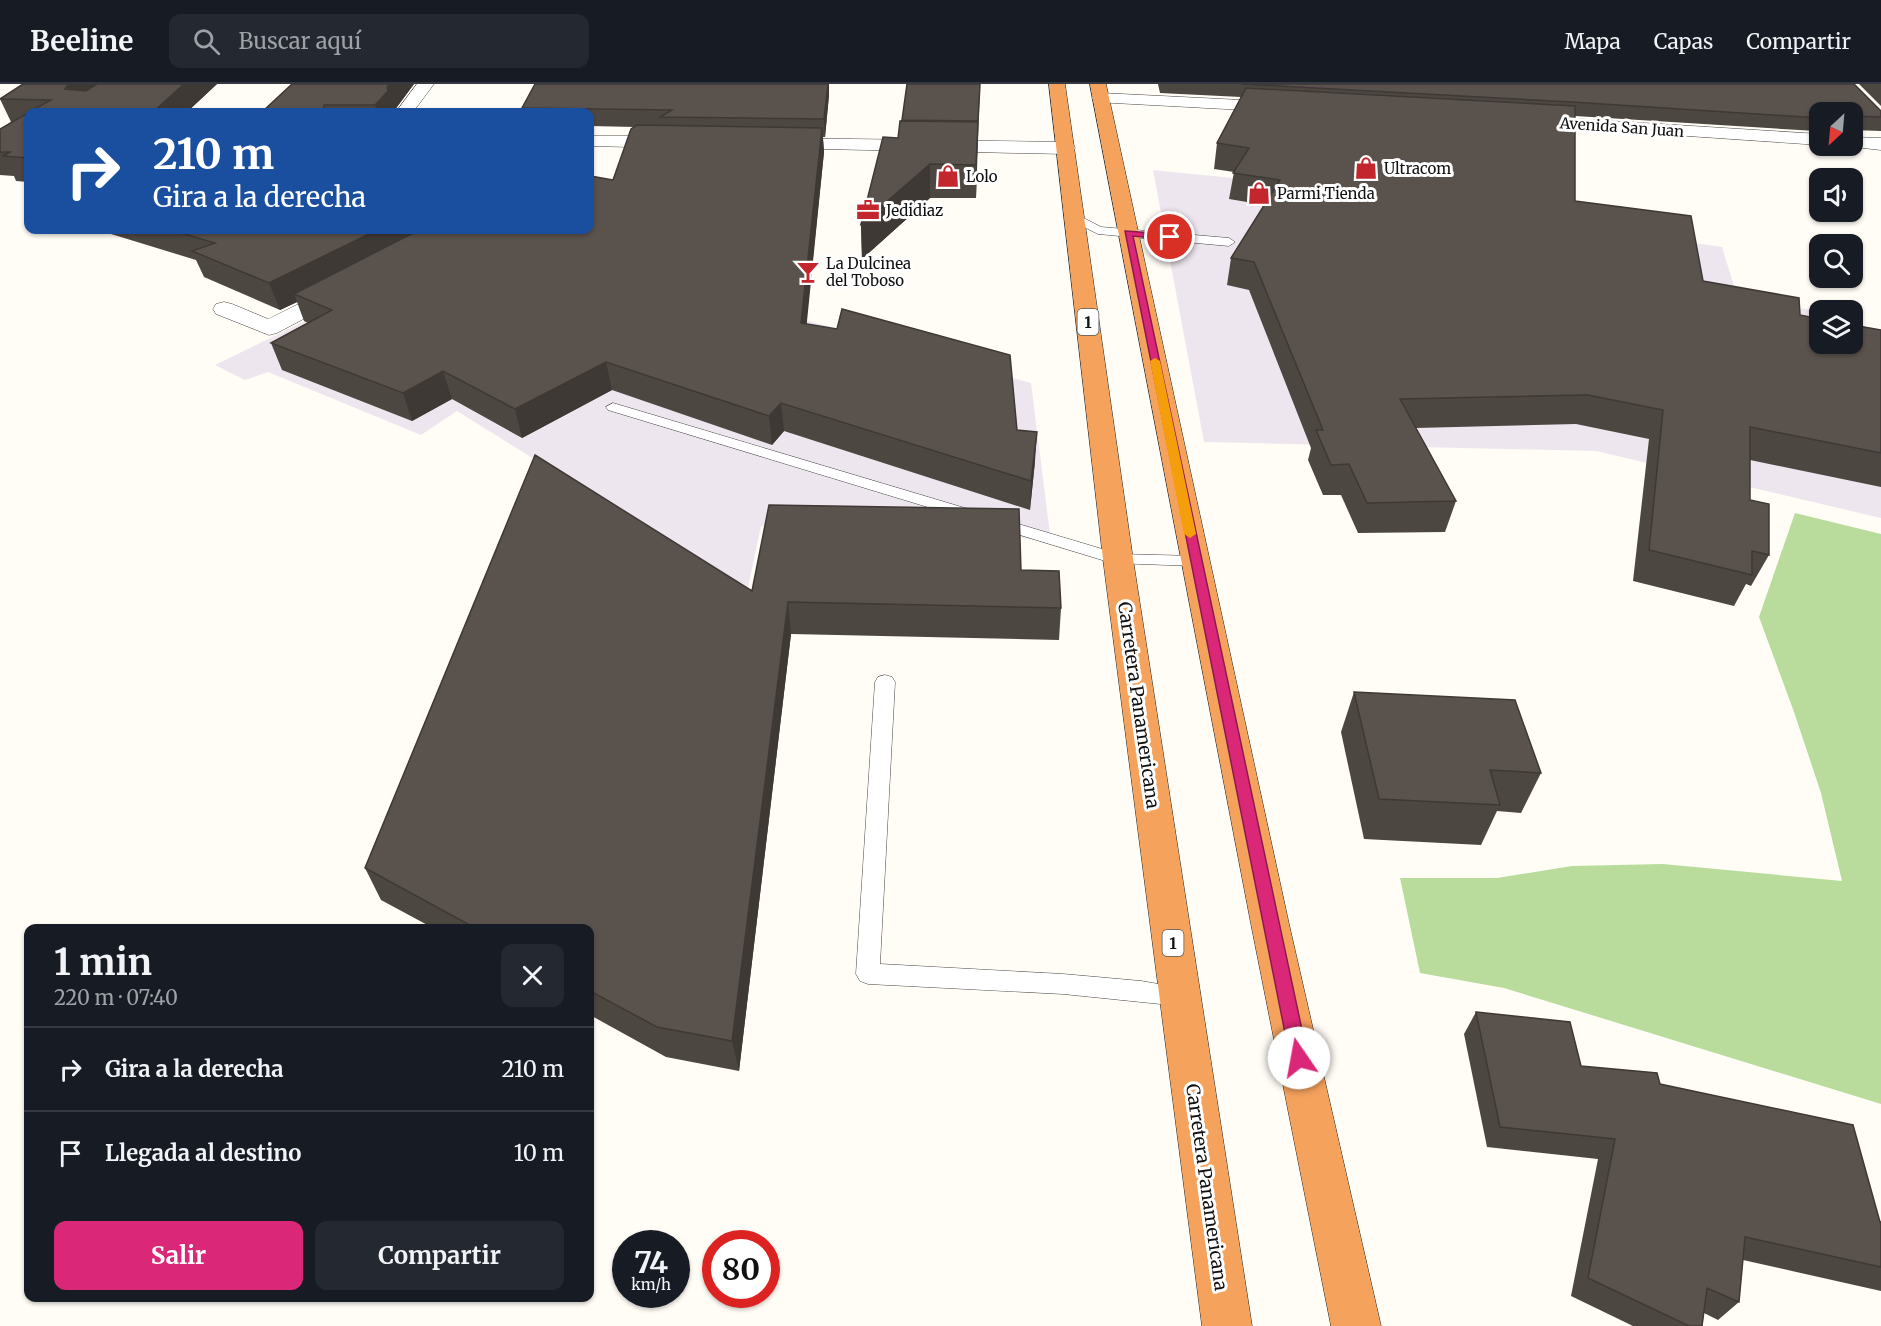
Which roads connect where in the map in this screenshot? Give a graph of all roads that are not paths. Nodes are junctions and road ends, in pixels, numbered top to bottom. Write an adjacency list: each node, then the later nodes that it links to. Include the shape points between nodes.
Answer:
1 (426, 84): 4 (street)
2 (1058, 84): 14 (highway, Carretera Panamericana / 1)
3 (1098, 88): 5 (street); 17 (highway)
4 (407, 108)
5 (1297, 108)
6 (1510, 120): 7 (street, Avenida San Juan)
7 (1809, 139)
8 (594, 141): 9 (street)
9 (620, 142): 10 (street); 15 (street)
10 (691, 143)
11 (1863, 143): 13 (street)
12 (762, 144): 14 (street)
13 (1881, 144)
14 (1066, 148): 16 (highway, Carretera Panamericana / 1)
15 (594, 156)
16 (1076, 218): 17 (lane, via 1098,230); 22 (highway, Carretera Panamericana / 1)
17 (1128, 233): 18 (lane); 23 (highway)
18 (1229, 242)
19 (362, 279): 20 (street, via 269,328)
20 (224, 309)
21 (613, 407): 22 (lane)
22 (1118, 559): 23 (lane); 25 (highway, Carretera Panamericana / 1)
23 (1196, 561): 27 (highway)
24 (885, 682): 25 (lane, via 868,974)
25 (1180, 996): 26 (highway, Carretera Panamericana / 1)
26 (1227, 1326)
27 (1356, 1326)

